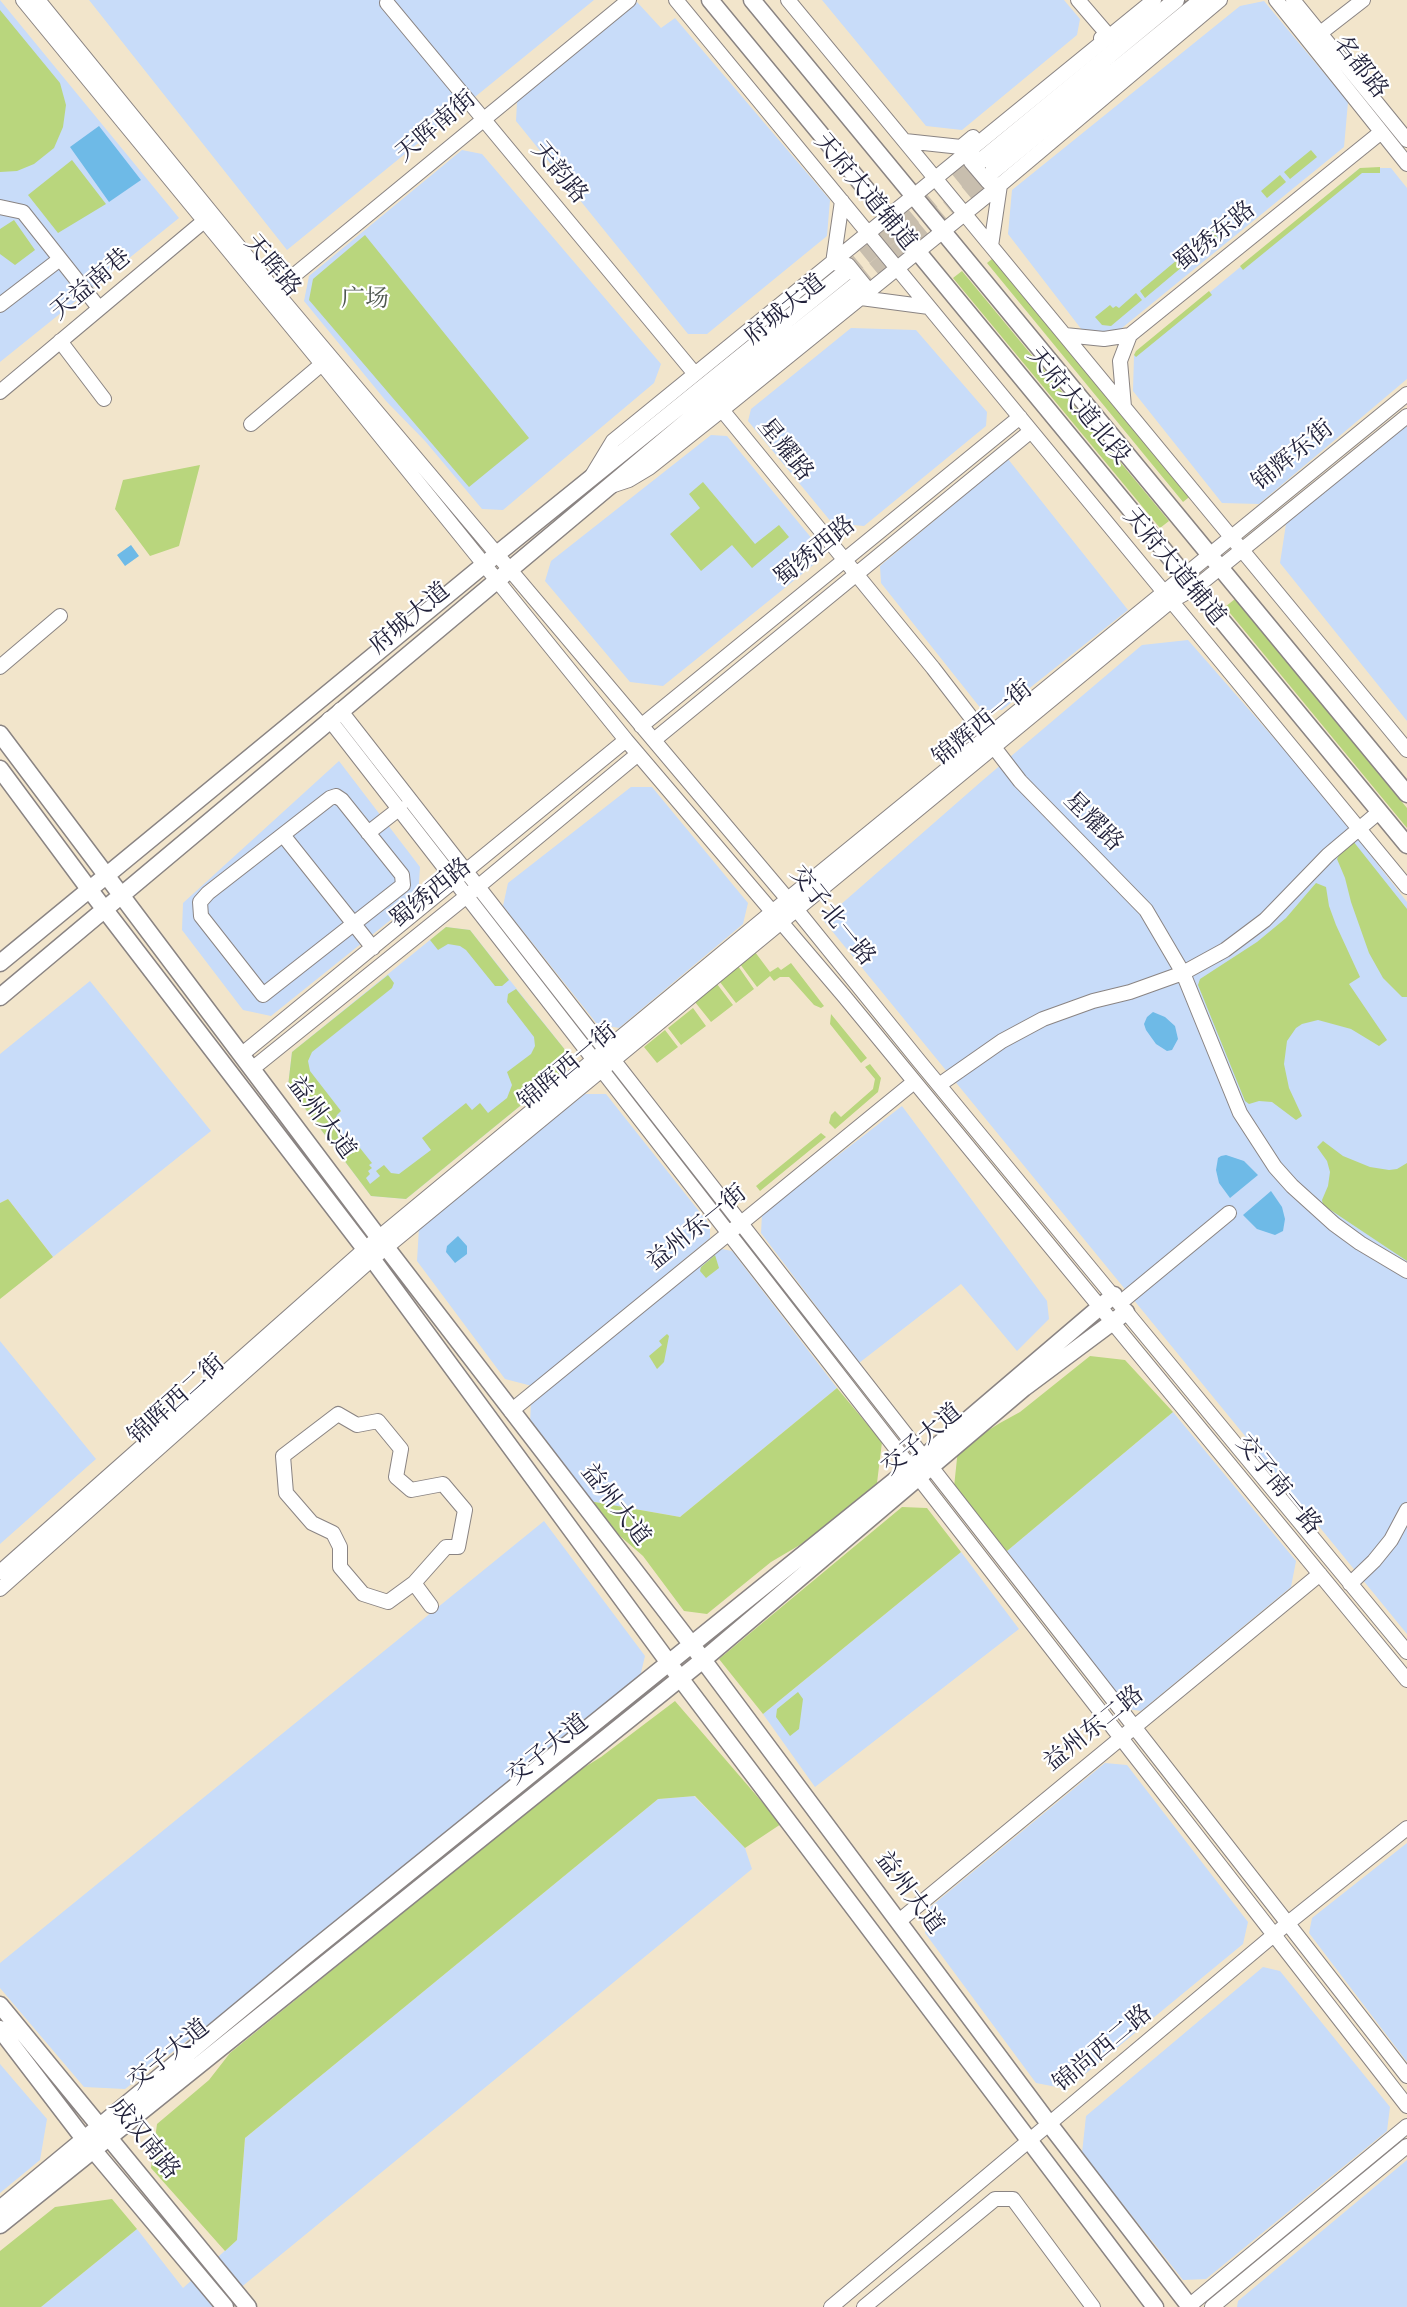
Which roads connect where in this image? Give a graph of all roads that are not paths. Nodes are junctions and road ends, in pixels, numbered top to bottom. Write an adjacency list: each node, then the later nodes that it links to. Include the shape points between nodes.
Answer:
1 (27, 0): 29 (street, 天晖路)
2 (629, 0): 18 (street, 天晖南街)
3 (676, 0): 26 (street, 天府大道辅道)
4 (710, 0): 30 (main road, 天府大道北段)
5 (752, 0): 25 (main road, 天府大道北段)
6 (788, 0): 21 (street)
7 (1078, 0): 16 (street)
8 (1154, 0): 16 (street)
9 (1176, 0): 23 (main road)
10 (1202, 0): 23 (main road)
11 (1220, 0): 23 (street)
12 (1276, 0): 17 (street, 名都路)
13 (1293, 0): 17 (street)
14 (1363, 0): 17 (street)
15 (387, 3): 18 (street, 天韵路)
16 (1109, 36): 21 (street, via 1090,40 961,147); 23 (street)
17 (1315, 37): 19 (street, 名都路); 20 (street)
18 (483, 118): 38 (street, 天晖南街); 47 (street, 天韵路)
19 (1380, 133): 22 (street, 名都路); 44 (street, 蜀绣东路)
20 (1407, 140)
21 (905, 141): 24 (street)
22 (1407, 164)
23 (987, 166): 24 (street); 28 (street); 33 (street)
24 (936, 179): 25 (street); 28 (street)
25 (914, 197): 30 (street); 31 (main road, 天府大道北段)
26 (842, 201): 32 (street, 天府大道辅道); 36 (street)
27 (0, 207): 35 (street, via 22,212)
28 (964, 214): 31 (street); 33 (street)
29 (208, 218): 38 (street, 天晖路); 42 (street, 天益南巷); 46 (street, 天晖路)
30 (889, 218): 32 (street); 34 (main road, 天府大道北段)
31 (943, 231): 34 (street); 63 (main road, 天府大道北段)
32 (868, 234): 36 (street); 37 (street, 天府大道辅道)
33 (991, 246): 43 (street)
34 (917, 252): 37 (street); 68 (main road, 天府大道北段)
35 (60, 259): 40 (street); 42 (street)
36 (839, 267): 39 (street, via 848,266 854,272 865,286); 47 (street); 57 (main road, 府城大道)
37 (897, 268): 39 (street); 41 (street, 天府大道辅道)
38 (275, 291): 46 (street, 天晖路)
39 (859, 292): 41 (street); 52 (street); 58 (main road, 府城大道, via 710,402)
40 (0, 304)
41 (928, 307): 54 (street, 天府大道辅道)
42 (99, 308): 45 (street, 天益南巷)
43 (1065, 335): 44 (street, via 1104,339); 51 (street)
44 (1130, 335): 51 (street, via 1120,361)
45 (60, 341): 48 (street, 天益南巷); 50 (street)
46 (326, 360): 55 (street); 61 (street, 天晖路); 64 (street, 天晖路)
47 (695, 374): 57 (street, via 613,441)
48 (0, 392)
49 (1407, 394): 59 (street, 锦辉东街)
50 (104, 399)
51 (1124, 407): 59 (street)
52 (722, 410): 58 (street, via 649,468 630,480); 62 (street, 星耀路)
53 (1407, 416): 60 (street, 锦辉东街)
54 (1020, 417): 56 (street, 天府大道辅道); 62 (street, 蜀绣西路)
55 (251, 424)
56 (1031, 431): 66 (street, 蜀绣西路); 69 (street, 天府大道辅道)
57 (591, 477): 61 (main road, 府城大道)
58 (609, 486): 65 (main road, 府城大道)
59 (1232, 538): 60 (street); 63 (street, 锦辉东街)
60 (1242, 550): 63 (street, 锦辉东街); 78 (street)
61 (497, 554): 64 (main road, 府城大道); 65 (street, 交子北一路)
62 (843, 560): 66 (street, 星耀路); 73 (street, 蜀绣西路)
63 (1215, 561): 68 (street, 锦辉西一街); 81 (main road, 天府大道北段)
64 (484, 564): 67 (street, 交子北一路); 88 (main road, 府城大道)
65 (509, 569): 67 (main road, 府城大道); 73 (street, 交子北一路)
66 (855, 575): 76 (street, 蜀绣西路); 77 (street, 星耀路)
67 (496, 580): 72 (main road, 府城大道); 75 (street, 交子北一路)
68 (1190, 582): 69 (street, 锦辉西一街); 83 (main road, 天府大道北段)
69 (1168, 597): 77 (street, 锦辉西一街); 84 (street, 天府大道辅道)
70 (60, 616): 71 (street)
71 (0, 667)
72 (334, 715): 82 (street); 89 (street); 93 (main road, 府城大道)
73 (641, 726): 76 (street, 交子北一路)
74 (0, 734): 88 (main road, 益州大道)
75 (626, 740): 79 (street, 交子北一路); 89 (street, 蜀绣西路)
76 (654, 740): 94 (street, 交子北一路)
77 (991, 742): 94 (street, 锦辉西一街); 100 (street, 星耀路, via 1036,799 1146,910)
78 (1407, 750)
79 (638, 754): 92 (street, 蜀绣西路); 96 (street, 交子北一路)
80 (0, 769): 91 (main road, 益州大道)
81 (1407, 794)
82 (400, 808): 85 (street); 89 (street)
83 (1379, 812): 84 (street); 87 (main road, 天府大道北段)
84 (1359, 828): 90 (street, 天府大道辅道); 100 (street, via 1245,936)
85 (368, 833): 86 (street, via 336,796); 97 (street, via 402,876 403,885)
86 (283, 835): 97 (street); 97 (street, via 200,902 201,916 263,995)
87 (1407, 845)
88 (106, 875): 91 (main road, 府城大道); 93 (main road, 益州大道)
89 (461, 876): 92 (street); 98 (street, 蜀绣西路)
90 (1407, 887)
91 (89, 889): 95 (main road, 益州大道); 99 (main road, 府城大道)
92 (473, 891): 103 (street); 104 (street, 蜀绣西路)
93 (121, 894): 95 (main road, 府城大道); 102 (main road, 益州大道)
94 (792, 904): 96 (street, 锦辉西一街); 106 (street, 交子北一路)
95 (104, 908): 101 (main road, 府城大道); 111 (main road, 益州大道)
96 (776, 918): 103 (street, 锦晖西一街); 105 (street, 交子北一路)
97 (354, 925): 98 (street)
98 (373, 948): 102 (street, 蜀绣西路)
99 (0, 963)
100 (1183, 973): 106 (street, via 1043,1019 1002,1041); 112 (street, 星耀路, via 1240,1113 1275,1167 1334,1224)
101 (0, 997)
102 (241, 1054): 104 (main road, 益州大道)
103 (605, 1060): 108 (street); 109 (street); 110 (street, 锦晖西一街)
104 (252, 1069): 110 (main road, 益州大道)
105 (914, 1082): 108 (street, 益州东一街); 113 (street, 交子北一路)
106 (939, 1085): 114 (street, 交子北一路)
107 (1229, 1214): 114 (street)
108 (741, 1223): 109 (street, 益州东一街); 116 (street)
109 (730, 1233): 115 (street, 益州东一街); 116 (street)
110 (383, 1243): 111 (street, 锦晖西二街); 115 (main road, 益州大道)
111 (369, 1254): 118 (street, 锦晖西二街); 122 (street, 锦晖西二街); 127 (main road, 益州大道)
112 (1407, 1271)
113 (1100, 1307): 114 (main road, 交子大道); 116 (main road, 交子大道)
114 (1118, 1308): 116 (main road, 交子大道, via 1024,1388); 119 (street, 交子南一路); 121 (street, 交子南一路)
115 (511, 1411): 124 (main road, 益州大道)
116 (921, 1467): 124 (main road, 交子大道); 126 (main road, 交子大道); 130 (street); 131 (street)
117 (1407, 1510): 121 (street, via 1391,1540)
118 (0, 1572)
119 (1320, 1574): 129 (street, 交子南一路); 130 (street, 益州东二路)
120 (414, 1583): 120 (street, via 446,1546 458,1546 465,1510 443,1484 411,1490 396,1477 401,1449 378,1421 357,1425 338,1414 283,1456 286,1492 312,1523 333,1533 340,1547 340,1567 363,1594 388,1602); 123 (street)
121 (1350, 1584): 125 (street, 交子南一路)
122 (0, 1589)
123 (431, 1606)
124 (692, 1645): 126 (main road, 益州大道); 127 (main road, 交子大道)
125 (1407, 1652)
126 (702, 1660): 128 (main road, 交子大道); 133 (main road, 益州大道)
127 (669, 1663): 128 (main road, 益州大道); 142 (main road, 交子大道, via 303,1958)
128 (680, 1678): 142 (main road, 交子大道); 143 (main road, 益州大道)
129 (1407, 1680)
130 (1134, 1727): 131 (street, 益州东二路); 134 (street)
131 (1121, 1738): 133 (street, 益州东二路); 135 (street)
132 (1407, 1828): 134 (street, 锦尚西二路)
133 (899, 1921): 140 (main road, 益州大道)
134 (1288, 1923): 135 (street, 锦尚西二路); 138 (street)
135 (1275, 1936): 139 (street); 140 (street, 锦尚西二路)
136 (0, 2005): 142 (main road, 成汉南路)
137 (0, 2029): 144 (main road, 成汉南路)
138 (1407, 2076)
139 (1407, 2106)
140 (1050, 2125): 143 (street, 锦尚西二路); 148 (main road, 益州大道)
141 (1407, 2126): 148 (street)
142 (104, 2131): 144 (main road, 交子大道); 150 (main road, 成汉南路)
143 (1030, 2140): 151 (street, 锦尚西二路); 154 (main road, 益州大道)
144 (89, 2144): 146 (main road, 交子大道); 147 (main road, 交子大道); 149 (main road, 成汉南路)
145 (1407, 2146): 155 (street)
146 (0, 2209)
147 (0, 2225)
148 (1189, 2306)
149 (225, 2307)
150 (248, 2307)
151 (831, 2307)
152 (864, 2307): 153 (street, via 995,2199 1013,2199)
153 (1093, 2307)
154 (1155, 2307)
155 (1212, 2307)

